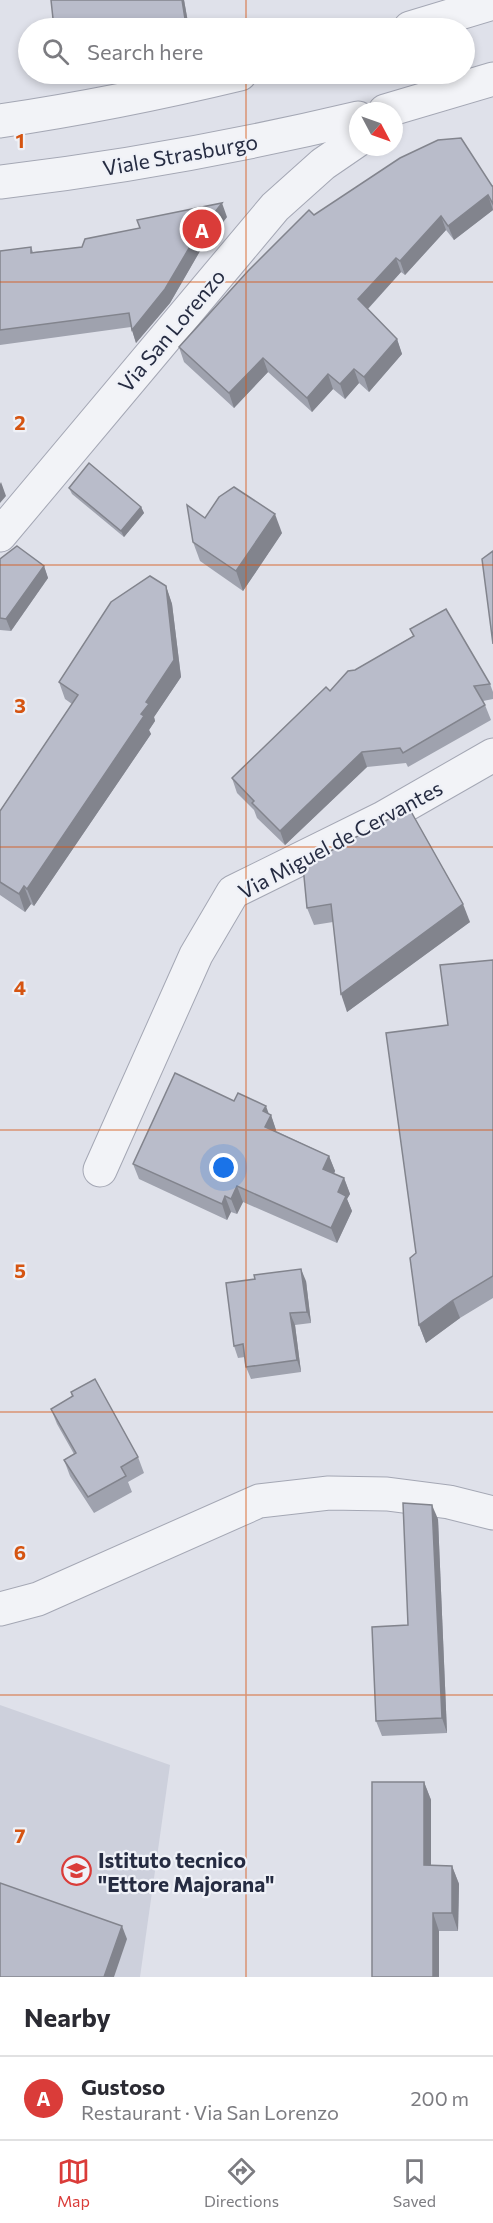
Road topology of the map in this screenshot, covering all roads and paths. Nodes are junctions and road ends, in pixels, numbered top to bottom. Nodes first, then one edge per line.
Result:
1 (493, 3) edge
2 (443, 18) edge
3 (493, 79) edge
4 (198, 84) edge
5 (433, 98) junction
6 (403, 106) edge
7 (403, 113) edge
8 (349, 120) edge
9 (0, 121) edge
10 (349, 146) edge
11 (0, 182) edge
12 (0, 535) edge
13 (493, 755) edge
14 (100, 1170) dead end
15 (493, 1513) edge
16 (0, 1610) edge

1 - 2 street
3 - 5 street
4 - 9 street
5 - 6 street
5 - 7 street
8 - 11 street, Viale Strasburgo
10 - 12 street, Via San Lorenzo
13 - 14 street, Via Miguel de Cervantes
15 - 16 street

